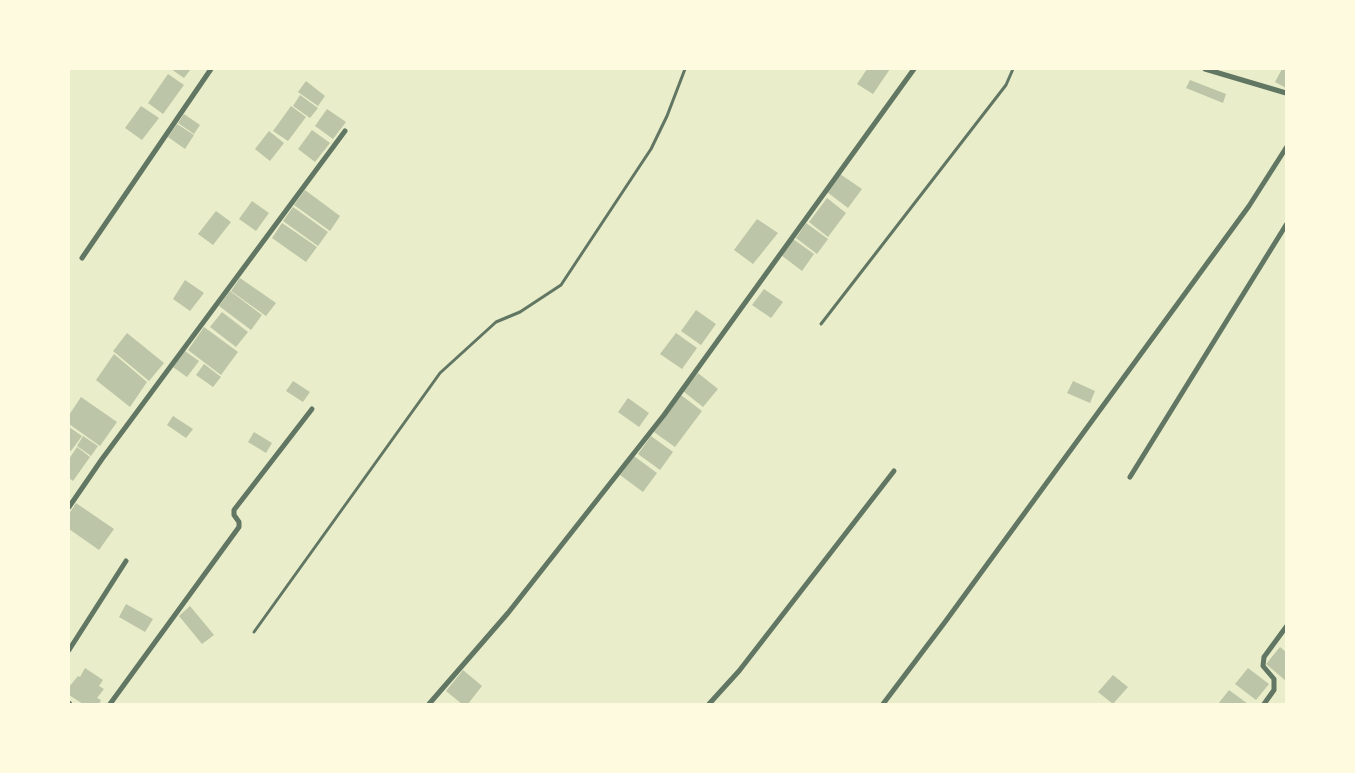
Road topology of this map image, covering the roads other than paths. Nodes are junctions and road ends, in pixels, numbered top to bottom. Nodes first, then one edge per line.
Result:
1 (211, 69) edge
2 (684, 69) edge
3 (914, 69) edge
4 (1013, 69) edge
5 (1205, 69) edge
6 (1286, 93) edge
7 (345, 131) dead end
8 (1286, 148) edge
9 (1286, 225) edge
10 (82, 258) dead end
11 (821, 324) dead end
12 (312, 409) dead end
13 (894, 471) dead end
14 (1130, 477) dead end
15 (69, 507) edge
16 (126, 561) dead end
17 (1286, 627) edge
18 (254, 632) dead end
19 (69, 650) edge
20 (110, 704) edge
21 (429, 704) edge
22 (709, 704) edge
23 (883, 704) edge
24 (1264, 704) edge

1 - 10 street
2 - 18 lane
3 - 21 street
4 - 11 lane
5 - 6 street
7 - 15 street
8 - 23 street
9 - 14 street
12 - 20 street
13 - 22 street
16 - 19 street
17 - 24 street

